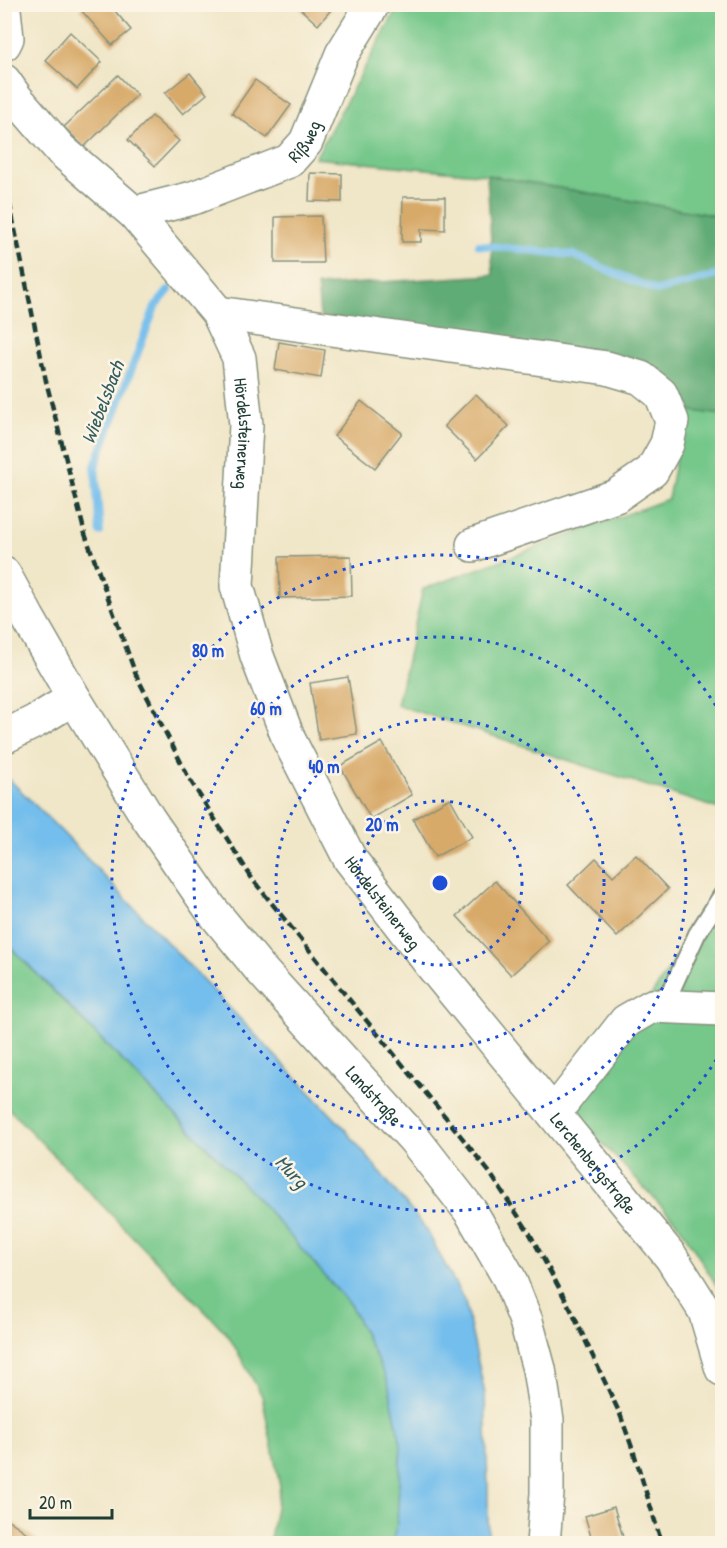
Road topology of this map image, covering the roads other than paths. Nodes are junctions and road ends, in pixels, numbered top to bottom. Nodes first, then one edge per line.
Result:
1 (373, 4) edge
2 (4, 10) edge
3 (4, 44) edge
4 (4, 81) edge
5 (134, 213) junction
6 (218, 313) junction
7 (473, 545) dead end
8 (4, 574) edge
9 (74, 698) junction
10 (4, 736) edge
11 (723, 895) edge
12 (652, 1006) junction
13 (723, 1009) edge
14 (554, 1113) junction
15 (723, 1369) edge
16 (543, 1544) edge

1 - 5 street, Rißweg
2 - 3 street
4 - 5 street, Hördelsteinerweg
5 - 6 street, Hördelsteinerweg
6 - 7 street
6 - 14 street, Hördelsteinerweg
8 - 9 street, Landstraße
9 - 10 street
9 - 16 street, Landstraße
11 - 12 lane
12 - 13 street
12 - 14 street, Lerchenbergstraße
14 - 15 street, Lerchenbergstraße

